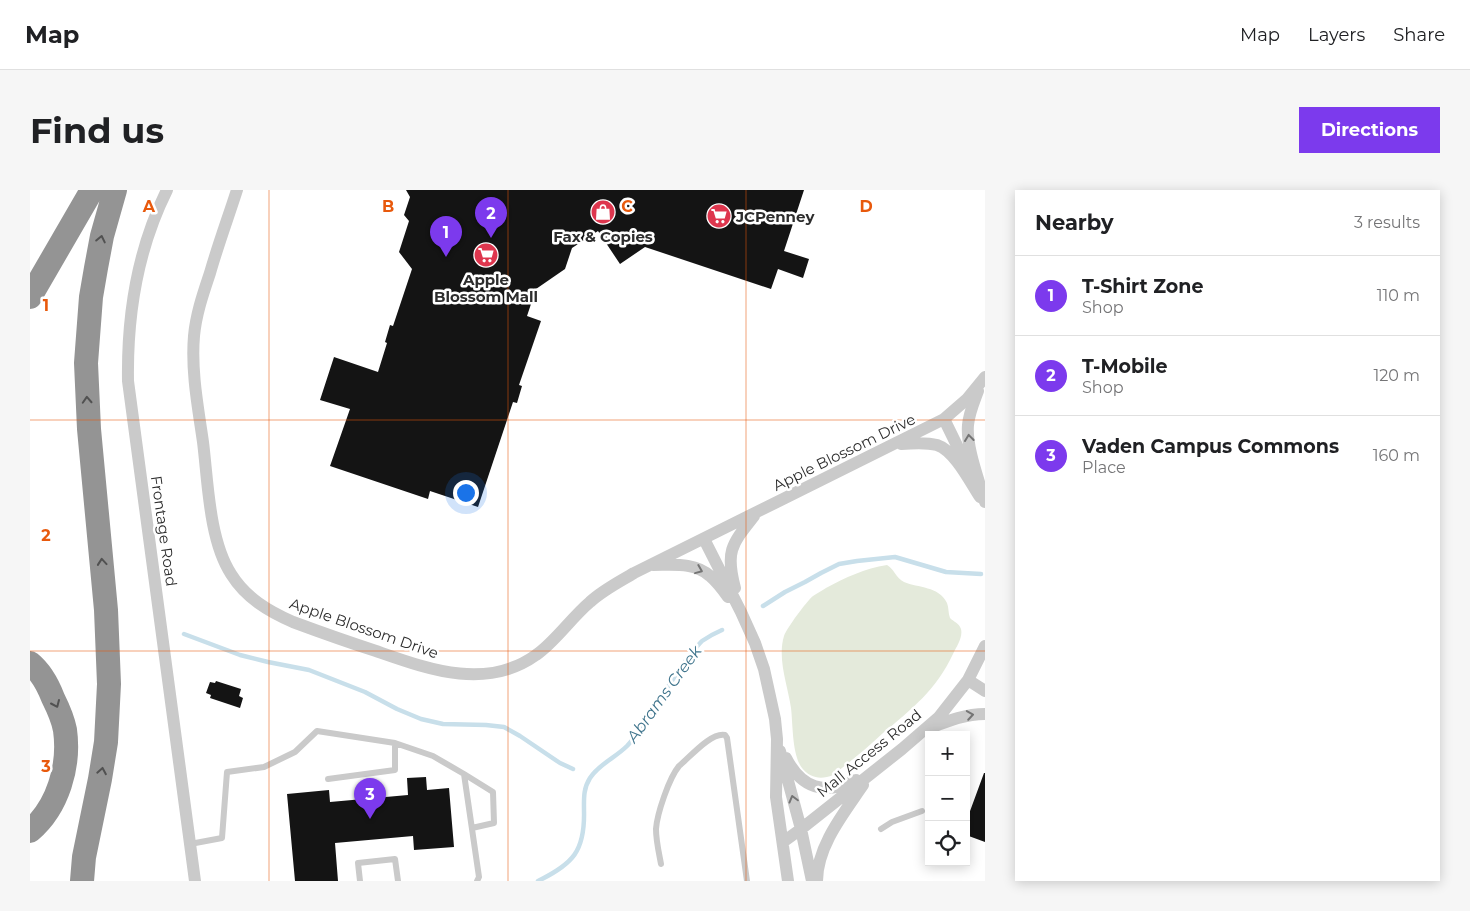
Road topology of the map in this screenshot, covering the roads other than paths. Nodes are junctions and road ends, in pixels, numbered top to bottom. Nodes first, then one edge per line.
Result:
1 (92, 190) edge
2 (115, 190) edge
3 (167, 190) edge
4 (237, 190) edge
5 (30, 297) edge
6 (984, 379) edge
7 (944, 419) junction
8 (896, 444) junction
9 (985, 503) edge
10 (756, 514) junction
11 (704, 539) junction
12 (651, 566) junction
13 (741, 612) junction
14 (985, 646) edge
15 (30, 663) edge
16 (968, 680) junction
17 (985, 691) edge
18 (985, 714) edge
19 (923, 731) junction
20 (777, 739) junction
21 (395, 743) junction
22 (872, 773) junction
23 (464, 774) junction
24 (328, 780) dead end
25 (922, 811) dead end
26 (92, 819) junction
27 (472, 828) junction
28 (801, 829) junction
29 (881, 829) dead end
30 (30, 831) edge
31 (782, 842) junction
32 (190, 844) junction
33 (661, 864) dead end
34 (69, 881) edge
35 (82, 881) edge
36 (195, 881) edge
37 (360, 881) edge
38 (398, 881) edge
39 (477, 881) edge
40 (748, 881) edge
41 (788, 881) edge
42 (812, 881) edge
43 (817, 881) edge

1 - 5 highway
26 -> 2 highway
3 - 32 street, Frontage Road
4 - 12 street, Apple Blossom Drive
6 - 7 street, Apple Blossom Drive
9 -> 6 street
7 - 8 street, Apple Blossom Drive
7 - 9 street
8 - 9 street
8 - 10 street, Apple Blossom Drive
10 - 11 street, Apple Blossom Drive
10 - 13 street
11 - 12 street, Apple Blossom Drive
11 - 13 street
12 -> 13 street
13 - 20 street
14 - 16 street, Mall Access Road
15 -> 30 highway
16 - 17 street
16 - 19 street, Mall Access Road
19 -> 18 street
19 - 22 street, Mall Access Road
20 - 22 street
28 -> 20 street
20 - 31 street
21 - 23 lane
21 - 24 lane
21 - 32 lane
22 - 28 street, Mall Access Road
22 - 43 street
23 - 27 lane
23 - 27 lane
25 - 29 lane
26 - 34 highway
26 - 35 highway
27 - 39 lane
28 - 31 street, Mall Access Road
28 - 42 street
31 - 41 street
32 - 36 street, Frontage Road
33 - 40 lane
37 - 38 lane

